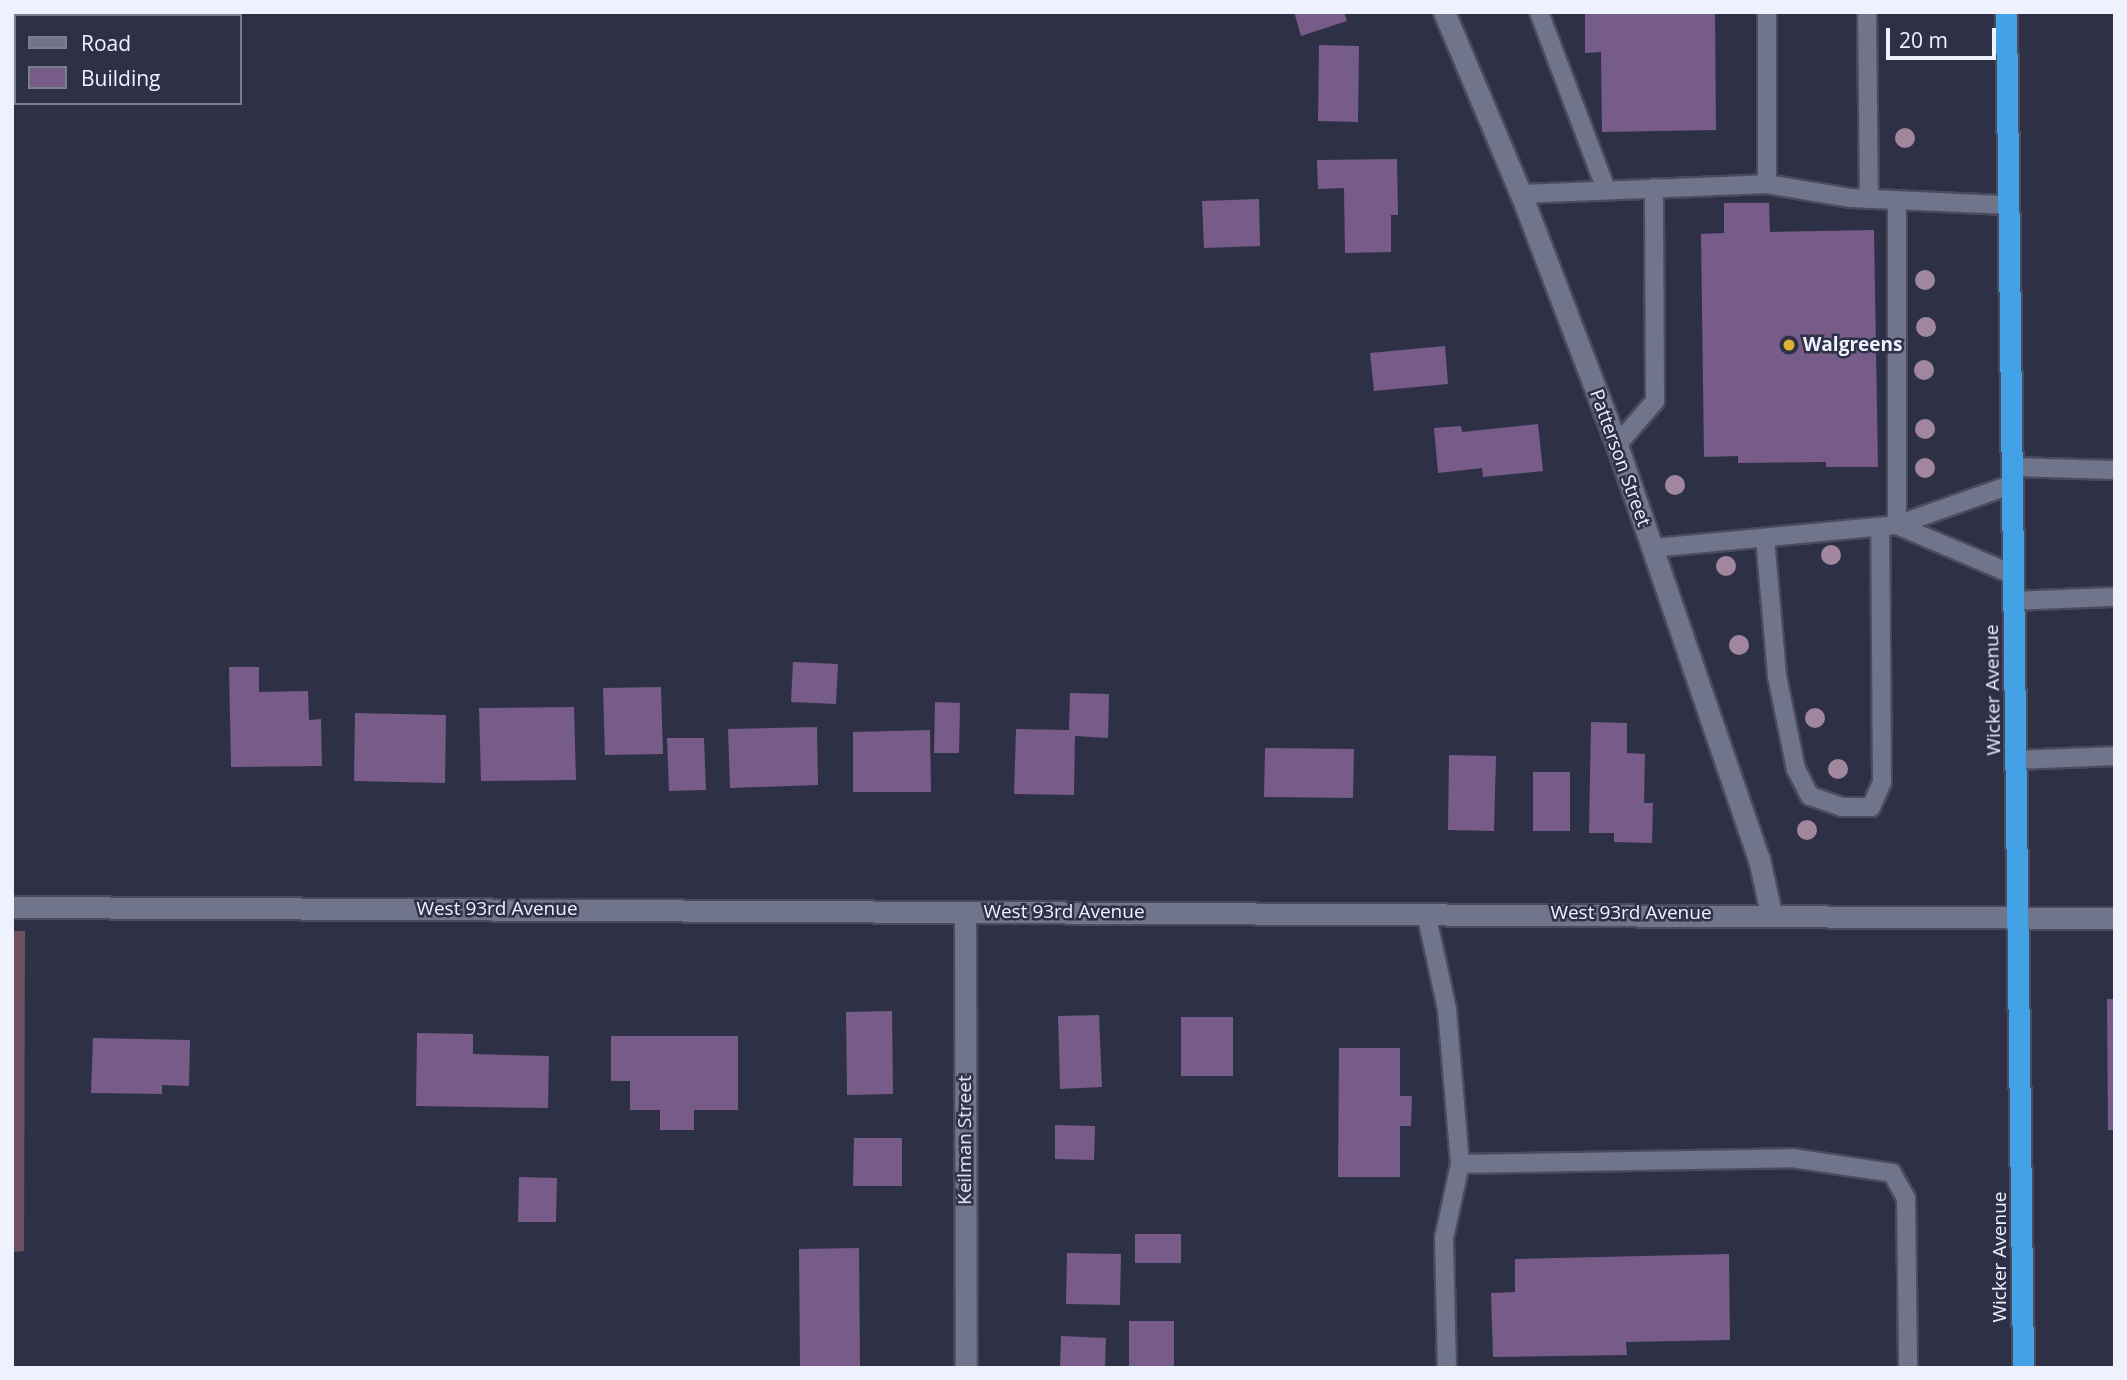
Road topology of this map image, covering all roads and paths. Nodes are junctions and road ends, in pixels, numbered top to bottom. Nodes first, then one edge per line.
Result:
1 (1444, 12) edge
2 (1539, 12) edge
3 (1767, 12) edge
4 (1867, 12) edge
5 (2006, 12) edge
6 (1767, 184) junction
7 (1654, 188) junction
8 (1606, 189) junction
9 (1521, 194) junction
10 (1869, 199) junction
11 (1897, 200) junction
12 (2008, 205) junction
13 (1617, 445) junction
14 (2115, 470) edge
15 (2012, 475) junction
16 (1888, 526) junction
17 (1765, 538) junction
18 (1653, 548) junction
19 (2014, 575) junction
20 (2115, 597) edge
21 (2014, 601) junction
22 (2115, 756) edge
23 (2017, 760) junction
24 (12, 907) edge
25 (965, 912) junction
26 (1426, 913) junction
27 (1771, 913) junction
28 (2020, 916) junction
29 (2115, 918) edge
30 (1460, 1164) junction
31 (966, 1368) edge
32 (1447, 1368) edge
33 (1908, 1368) edge
34 (2023, 1368) edge

1 - 9 street, Patterson Street
2 - 8 lane
3 - 6 lane
4 - 10 lane
5 - 12 highway, Wicker Avenue
6 - 7 lane
6 - 10 lane
7 - 8 lane
7 - 13 lane
8 - 9 lane
9 - 13 street, Patterson Street
10 - 11 lane
11 - 12 lane
11 - 16 lane
12 - 15 highway, Wicker Avenue
13 - 18 street, Patterson Street
14 - 15 lane
15 - 16 lane
15 - 19 highway, Wicker Avenue
16 - 17 lane
16 - 17 lane
16 - 19 lane
17 - 18 lane
18 - 27 street, Patterson Street
19 - 21 highway, Wicker Avenue
20 - 21 lane
21 - 23 highway, Wicker Avenue
22 - 23 lane
23 - 28 highway, Wicker Avenue
24 - 25 street, West 93rd Avenue
25 - 26 street, West 93rd Avenue
25 - 31 street, Keilman Street
26 - 27 street, West 93rd Avenue
26 - 30 lane
27 - 28 street, West 93rd Avenue
28 - 29 street, West 93rd Avenue
28 - 34 highway, Wicker Avenue
30 - 32 lane
30 - 33 lane

